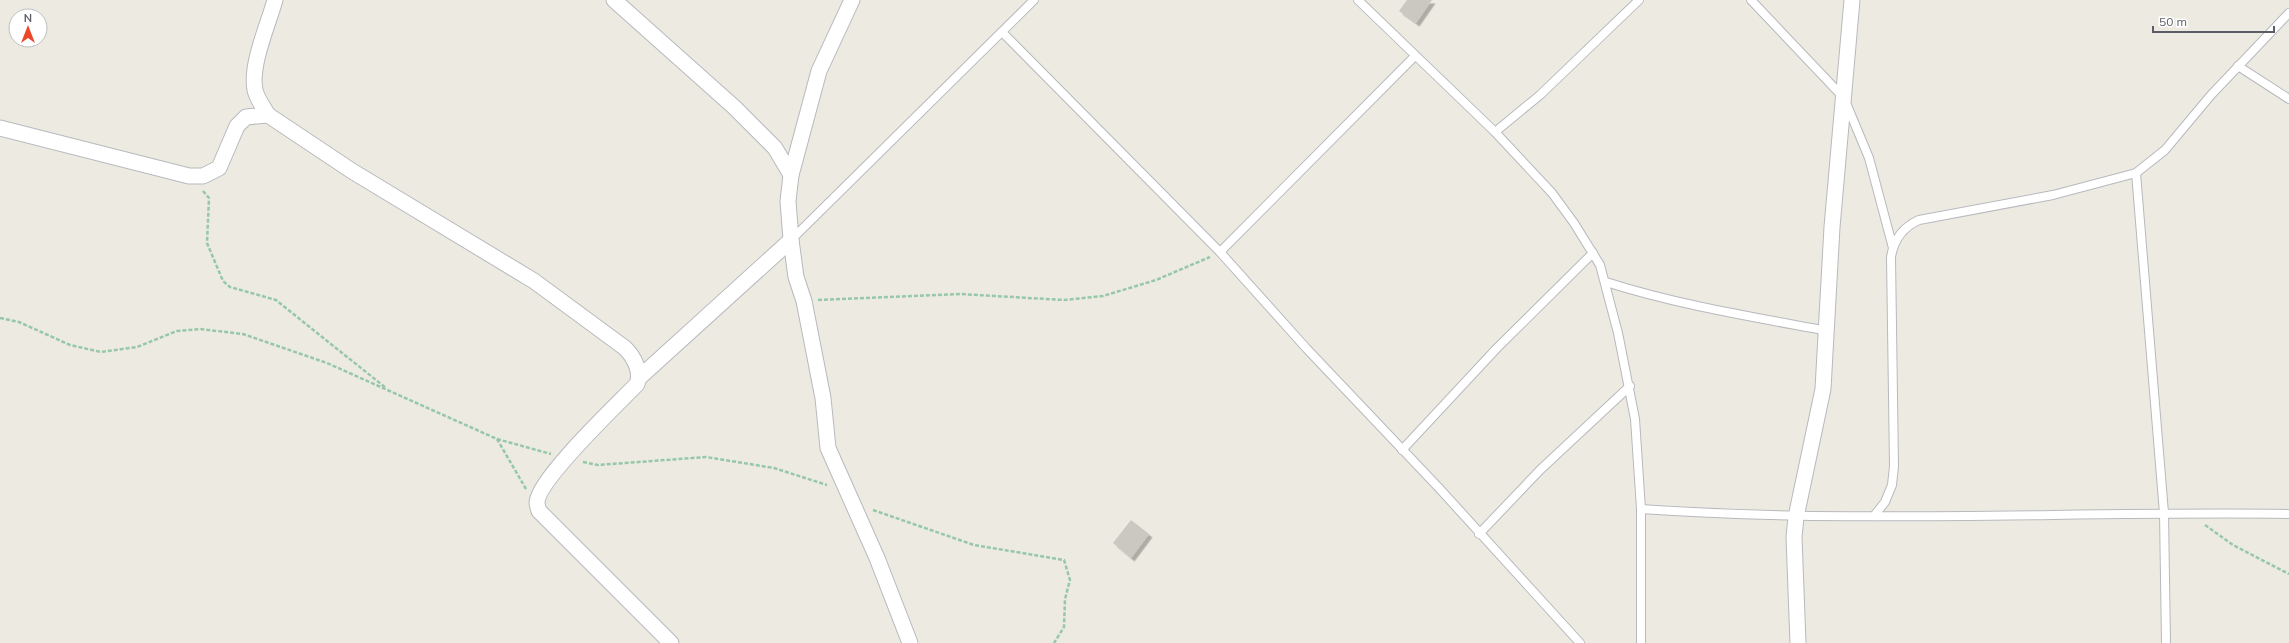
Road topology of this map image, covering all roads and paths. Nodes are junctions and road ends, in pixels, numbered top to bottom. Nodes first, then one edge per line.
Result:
1 (275, 0) edge
2 (614, 0) edge
3 (852, 0) edge
4 (1034, 0) edge
5 (1358, 0) edge
6 (1639, 0) edge
7 (1751, 0) edge
8 (1852, 0) edge
9 (2289, 13) edge
10 (1002, 32) junction
11 (1416, 56) junction
12 (2238, 66) junction
13 (1844, 98) junction
14 (2289, 99) edge
15 (268, 116) junction
16 (0, 128) edge
17 (1495, 132) junction
18 (2136, 173) junction
19 (791, 175) junction
20 (189, 176) junction
21 (791, 240) junction
22 (1893, 248) junction
23 (1220, 252) junction
24 (1593, 253) junction
25 (1606, 282) junction
26 (804, 301) junction
27 (0, 318) edge
28 (1828, 331) junction
29 (640, 377) junction
30 (1630, 386) junction
31 (390, 391) junction
32 (498, 438) junction
33 (1402, 450) junction
34 (566, 458) junction
35 (829, 486) dead end
36 (537, 501) junction
37 (852, 503) junction
38 (1641, 509) junction
39 (2164, 513) junction
40 (2189, 513) junction
41 (2289, 514) edge
42 (1874, 516) junction
43 (1796, 517) junction
44 (1479, 534) junction
45 (2289, 574) edge
46 (670, 643) edge
47 (910, 643) edge
48 (1054, 643) edge
49 (1580, 643) edge
50 (1641, 643) edge
51 (1798, 643) edge
52 (2166, 643) edge

1 - 15 street
2 - 19 street
3 - 19 street
4 - 10 lane
5 - 11 lane
6 - 17 lane
7 - 13 lane
8 - 13 street
9 - 12 lane
10 - 21 lane
10 - 23 lane
11 - 17 lane
11 - 23 lane
12 - 14 lane
12 - 18 lane
13 - 22 lane
13 - 28 street
15 - 20 street
15 - 29 street
16 - 20 street
17 - 24 lane
18 - 22 lane
18 - 39 lane
19 - 21 street
20 - 31 path
21 - 26 street
21 - 29 street
22 - 42 lane
23 - 26 path
23 - 33 lane
24 - 25 lane
24 - 33 lane
25 - 28 lane
25 - 30 lane
26 - 37 street
27 - 31 path
28 - 43 street
29 - 34 street
30 - 38 lane
30 - 44 lane
31 - 32 path
32 - 34 path
32 - 36 path
33 - 44 lane
34 - 35 path
34 - 36 street
36 - 46 street
37 - 47 street
37 - 48 path
38 - 43 lane
38 - 50 lane
39 - 40 lane
39 - 42 lane
39 - 52 lane
40 - 41 lane
40 - 45 path
42 - 43 lane
43 - 51 street
44 - 49 lane

